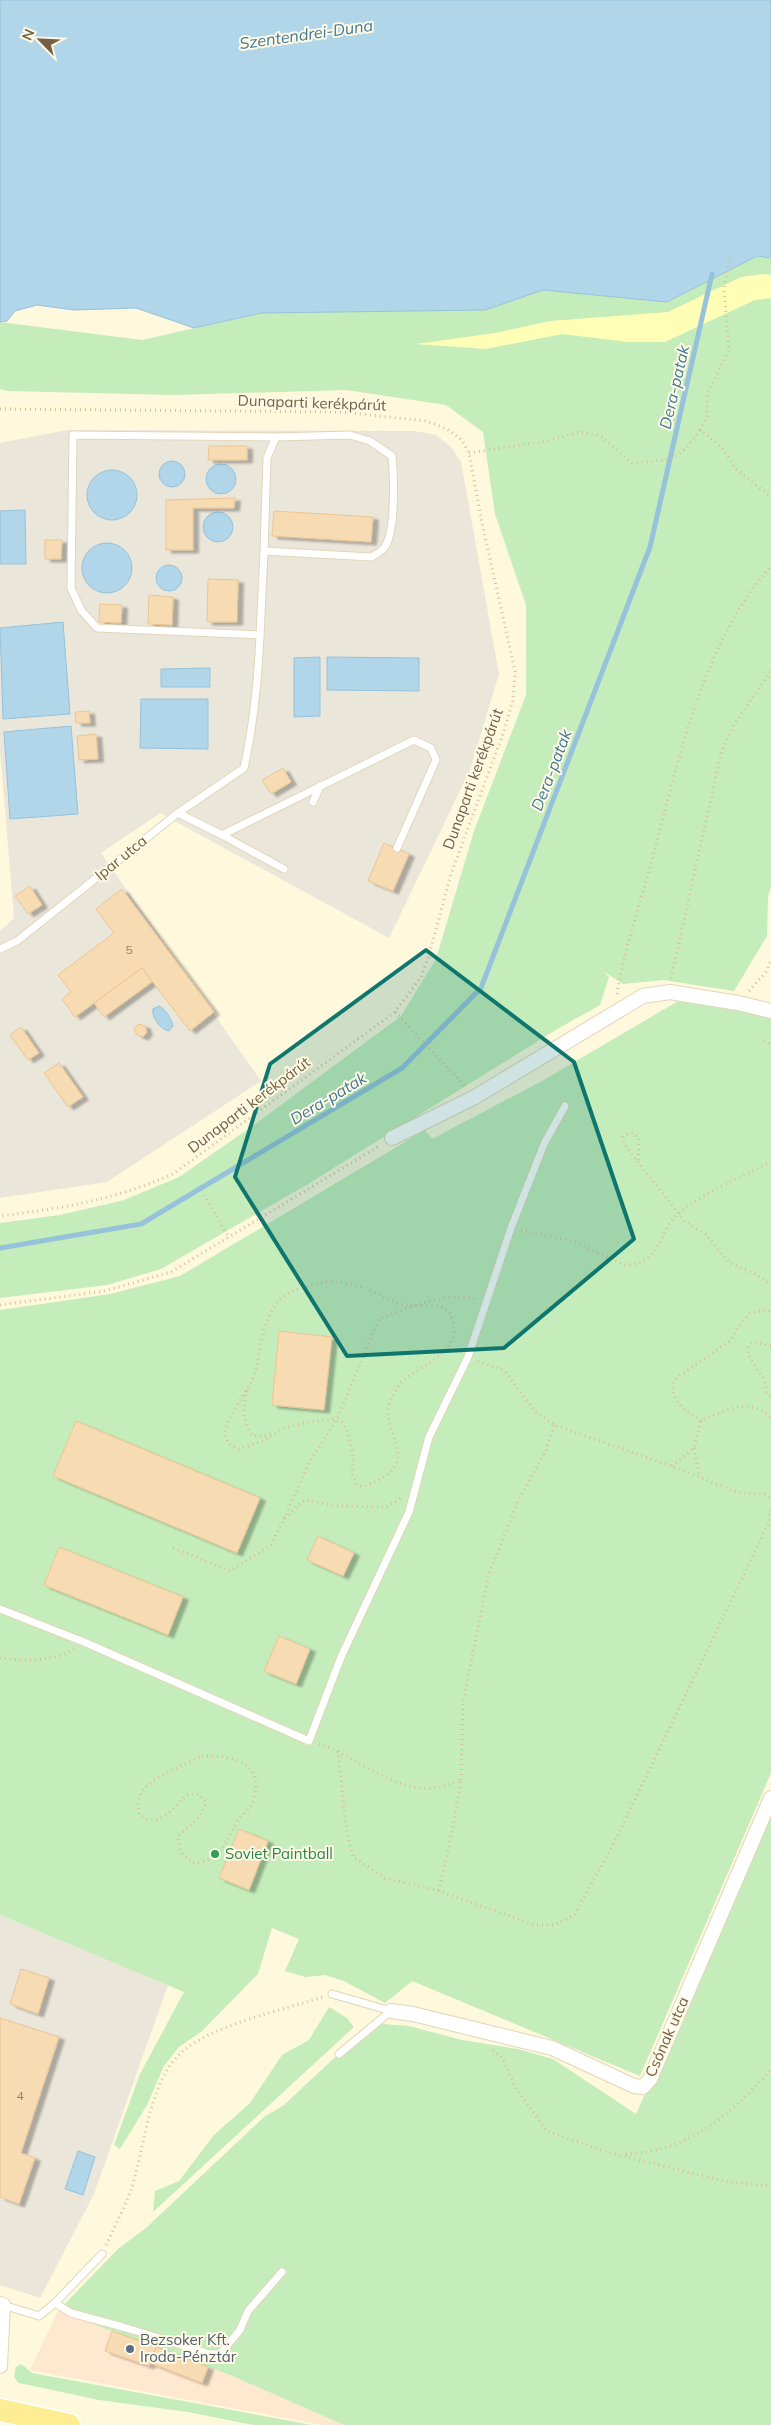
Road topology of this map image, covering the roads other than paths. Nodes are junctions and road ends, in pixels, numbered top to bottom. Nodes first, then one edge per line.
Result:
1 (276, 438) junction
2 (264, 551) junction
3 (260, 635) junction
4 (320, 786) junction
5 (313, 802) dead end
6 (178, 813) junction
7 (222, 836) junction
8 (398, 848) dead end
9 (284, 869) dead end
10 (0, 949) edge
11 (771, 1011) edge
12 (565, 1106) dead end
13 (392, 1138) road end
14 (0, 1609) edge
15 (771, 1798) edge
16 (332, 1994) road end
17 (391, 2011) junction
18 (339, 2054) dead end
19 (102, 2254) road end
20 (282, 2272) dead end
21 (55, 2303) junction
22 (1, 2304) edge
23 (0, 2366) edge
24 (0, 2410) edge
25 (69, 2425) edge

1 - 2 lane
1 - 2 lane
1 - 3 lane
2 - 3 lane
3 - 6 lane, Ipar utca
4 - 5 lane
4 - 7 lane
4 - 8 lane
6 - 7 lane
6 - 10 lane, Ipar utca
7 - 9 lane
11 - 13 street
12 - 14 lane
15 - 17 street, Csónak utca
16 - 17 lane
17 - 18 lane
19 - 21 lane
20 - 21 lane
21 - 22 lane
22 - 23 street
24 - 25 main road

